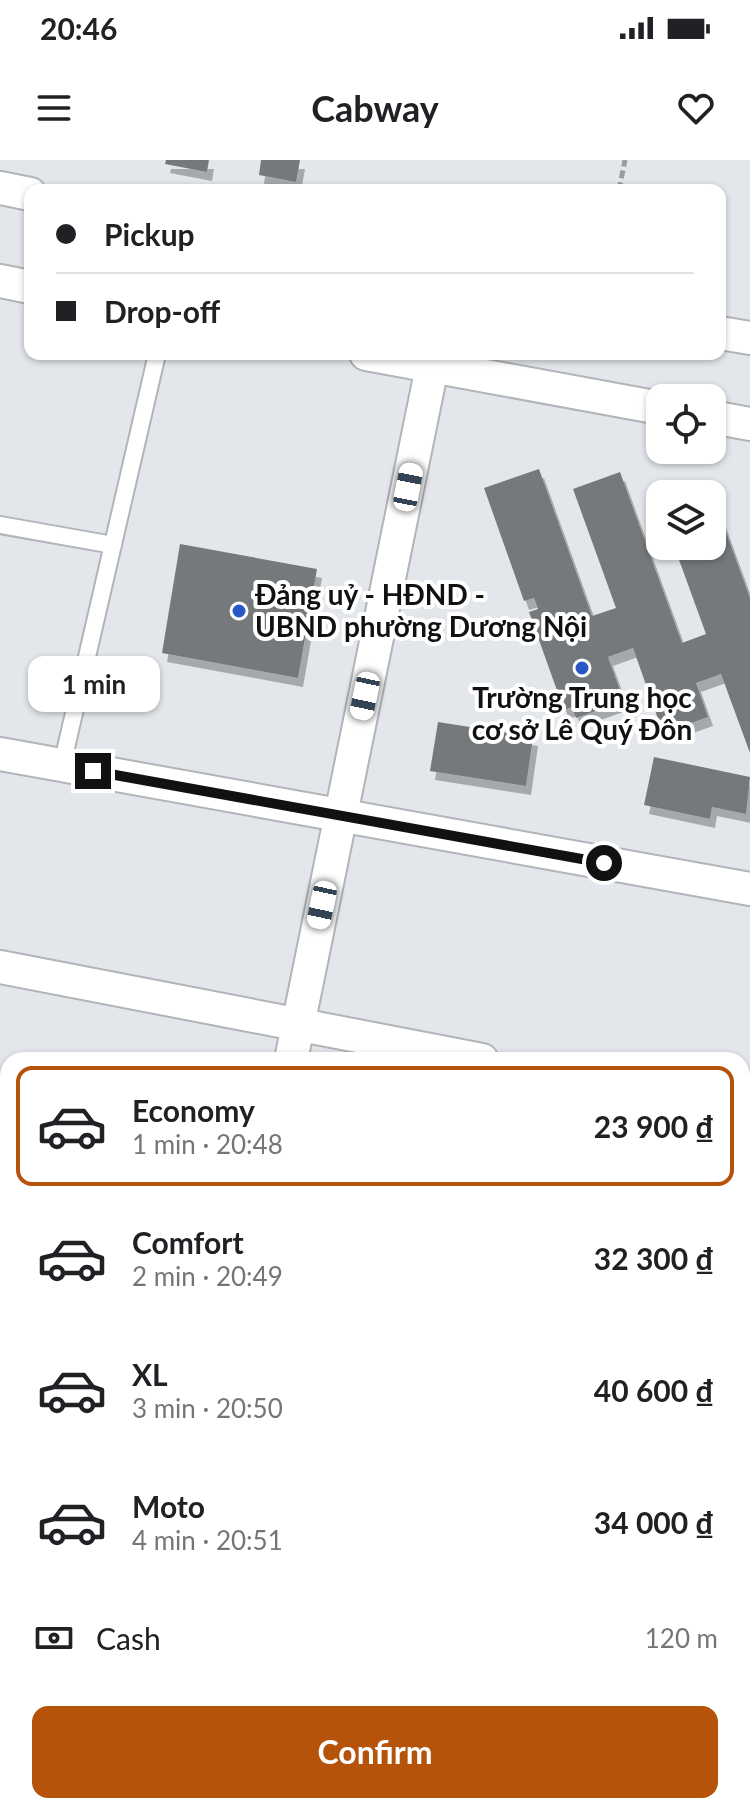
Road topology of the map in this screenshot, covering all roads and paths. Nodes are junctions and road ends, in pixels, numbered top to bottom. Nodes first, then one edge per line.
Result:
1 (625, 160) edge
2 (620, 184) edge
3 (0, 188) edge
4 (24, 193) edge
5 (0, 281) edge
6 (24, 286) edge
7 (726, 334) edge
8 (750, 338) edge
9 (156, 360) edge
10 (396, 360) edge
11 (432, 367) junction
12 (646, 405) edge
13 (726, 420) edge
14 (750, 424) edge
15 (0, 525) edge
16 (113, 545) junction
17 (0, 754) edge
18 (62, 765) junction
19 (340, 815) junction
20 (750, 889) edge
21 (0, 967) edge
22 (297, 1025) junction
23 (292, 1052) edge
24 (440, 1052) edge

1 - 2 path
3 - 4 street
5 - 6 street
7 - 8 street
9 - 16 lane
10 - 11 street
11 - 12 street
11 - 19 street
13 - 14 street
15 - 16 lane
16 - 18 lane
17 - 18 street
18 - 19 street
19 - 20 street
19 - 22 street
21 - 22 street
22 - 23 street
22 - 24 street

